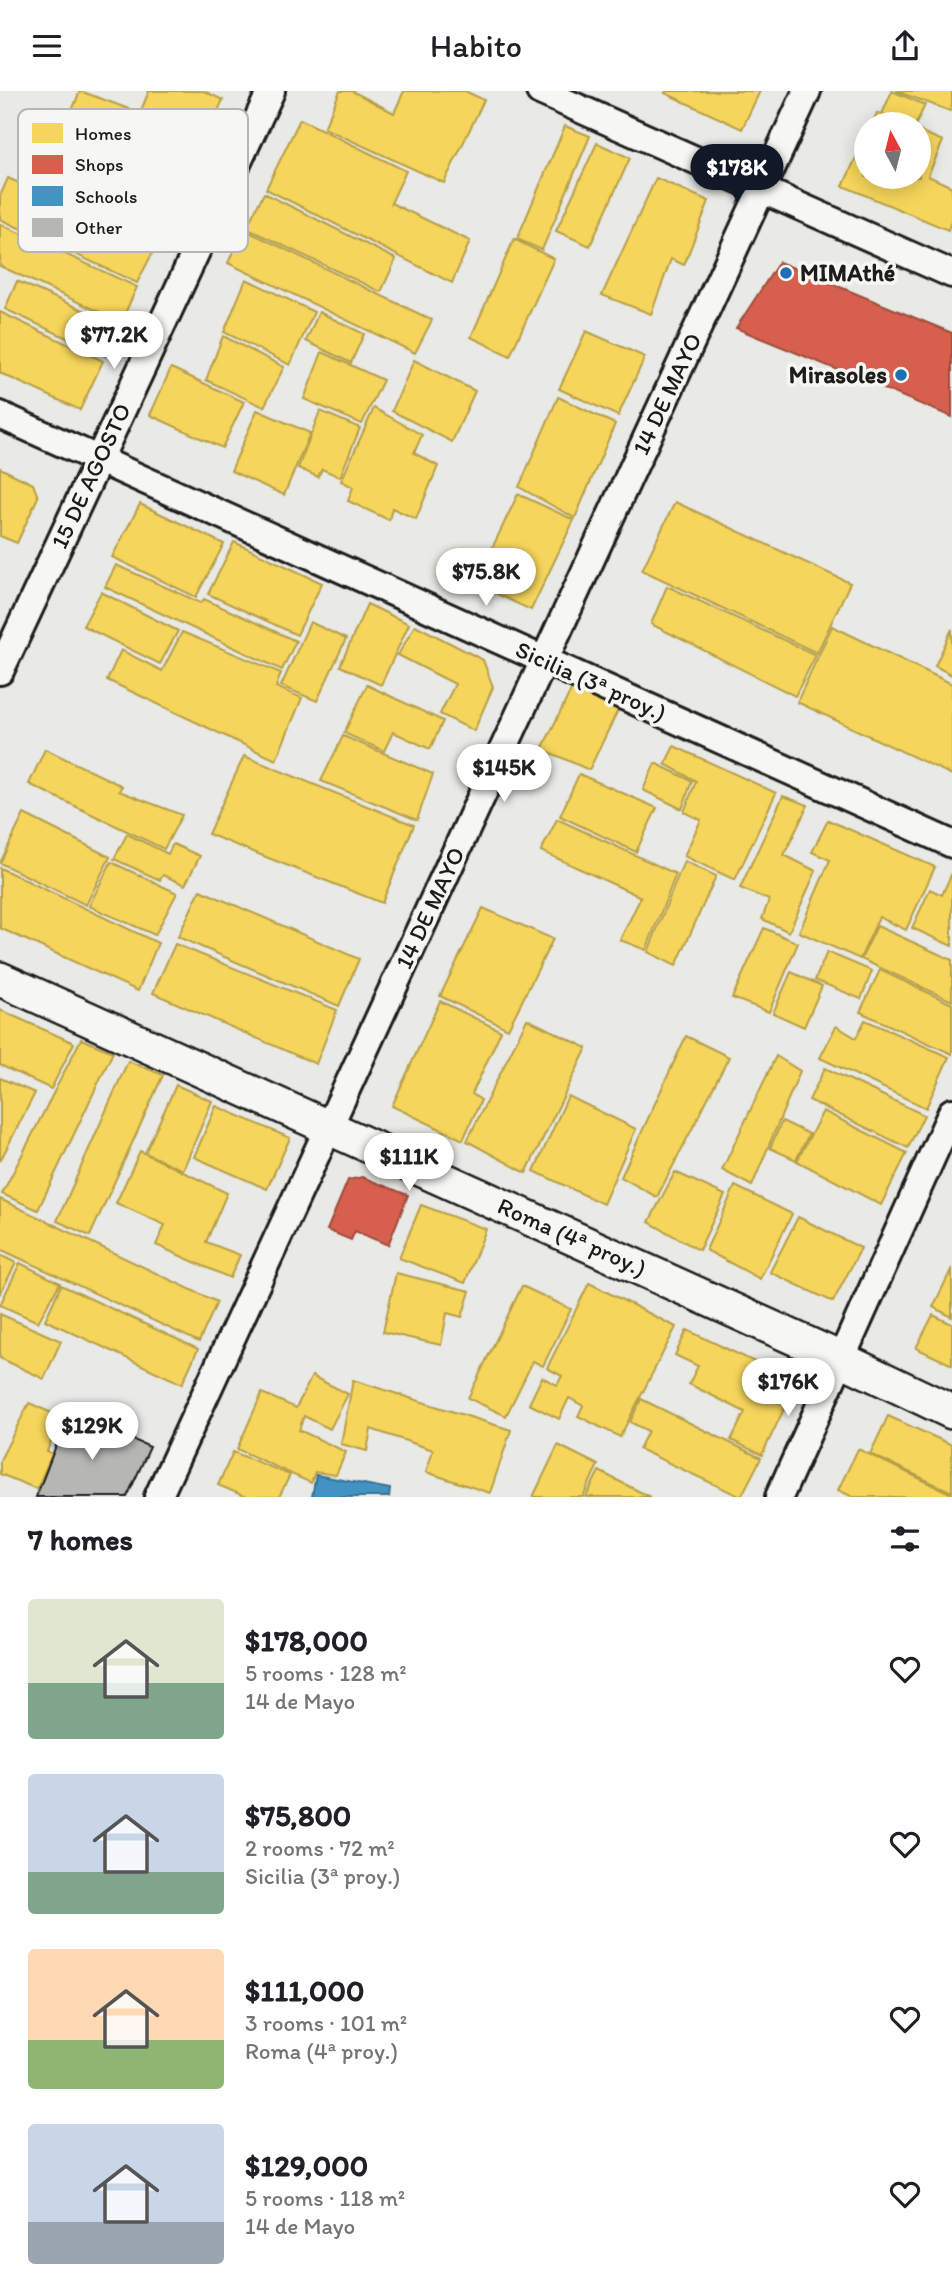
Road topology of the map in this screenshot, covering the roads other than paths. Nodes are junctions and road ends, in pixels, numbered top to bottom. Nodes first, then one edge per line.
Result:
1 (271, 91) edge
2 (540, 91) edge
3 (807, 91) edge
4 (248, 140) edge
5 (762, 189) junction
6 (196, 252) edge
7 (952, 274) edge
8 (0, 415) edge
9 (99, 460) junction
10 (544, 660) junction
11 (0, 671) edge
12 (952, 843) edge
13 (0, 979) edge
14 (952, 1112) edge
15 (329, 1127) junction
16 (841, 1359) junction
17 (952, 1412) edge
18 (158, 1497) edge
19 (779, 1497) edge

1 - 4 street, 15 DE AGOSTO
2 - 5 street
3 - 5 street, 14 DE MAYO
5 - 7 street
5 - 10 street, 14 DE MAYO
6 - 9 street, 15 DE AGOSTO
8 - 9 street, Sicilia (3ª proy.)
9 - 10 street, Sicilia (3ª proy.)
9 - 11 street, 15 DE AGOSTO
10 - 12 street, Sicilia (3ª proy.)
10 - 15 street, 14 DE MAYO
13 - 15 street, Roma (4ª proy.)
14 - 16 street
15 - 16 street, Roma (4ª proy.)
15 - 18 street, 14 DE MAYO
16 - 17 street, Roma (4ª proy.)
16 - 19 street

